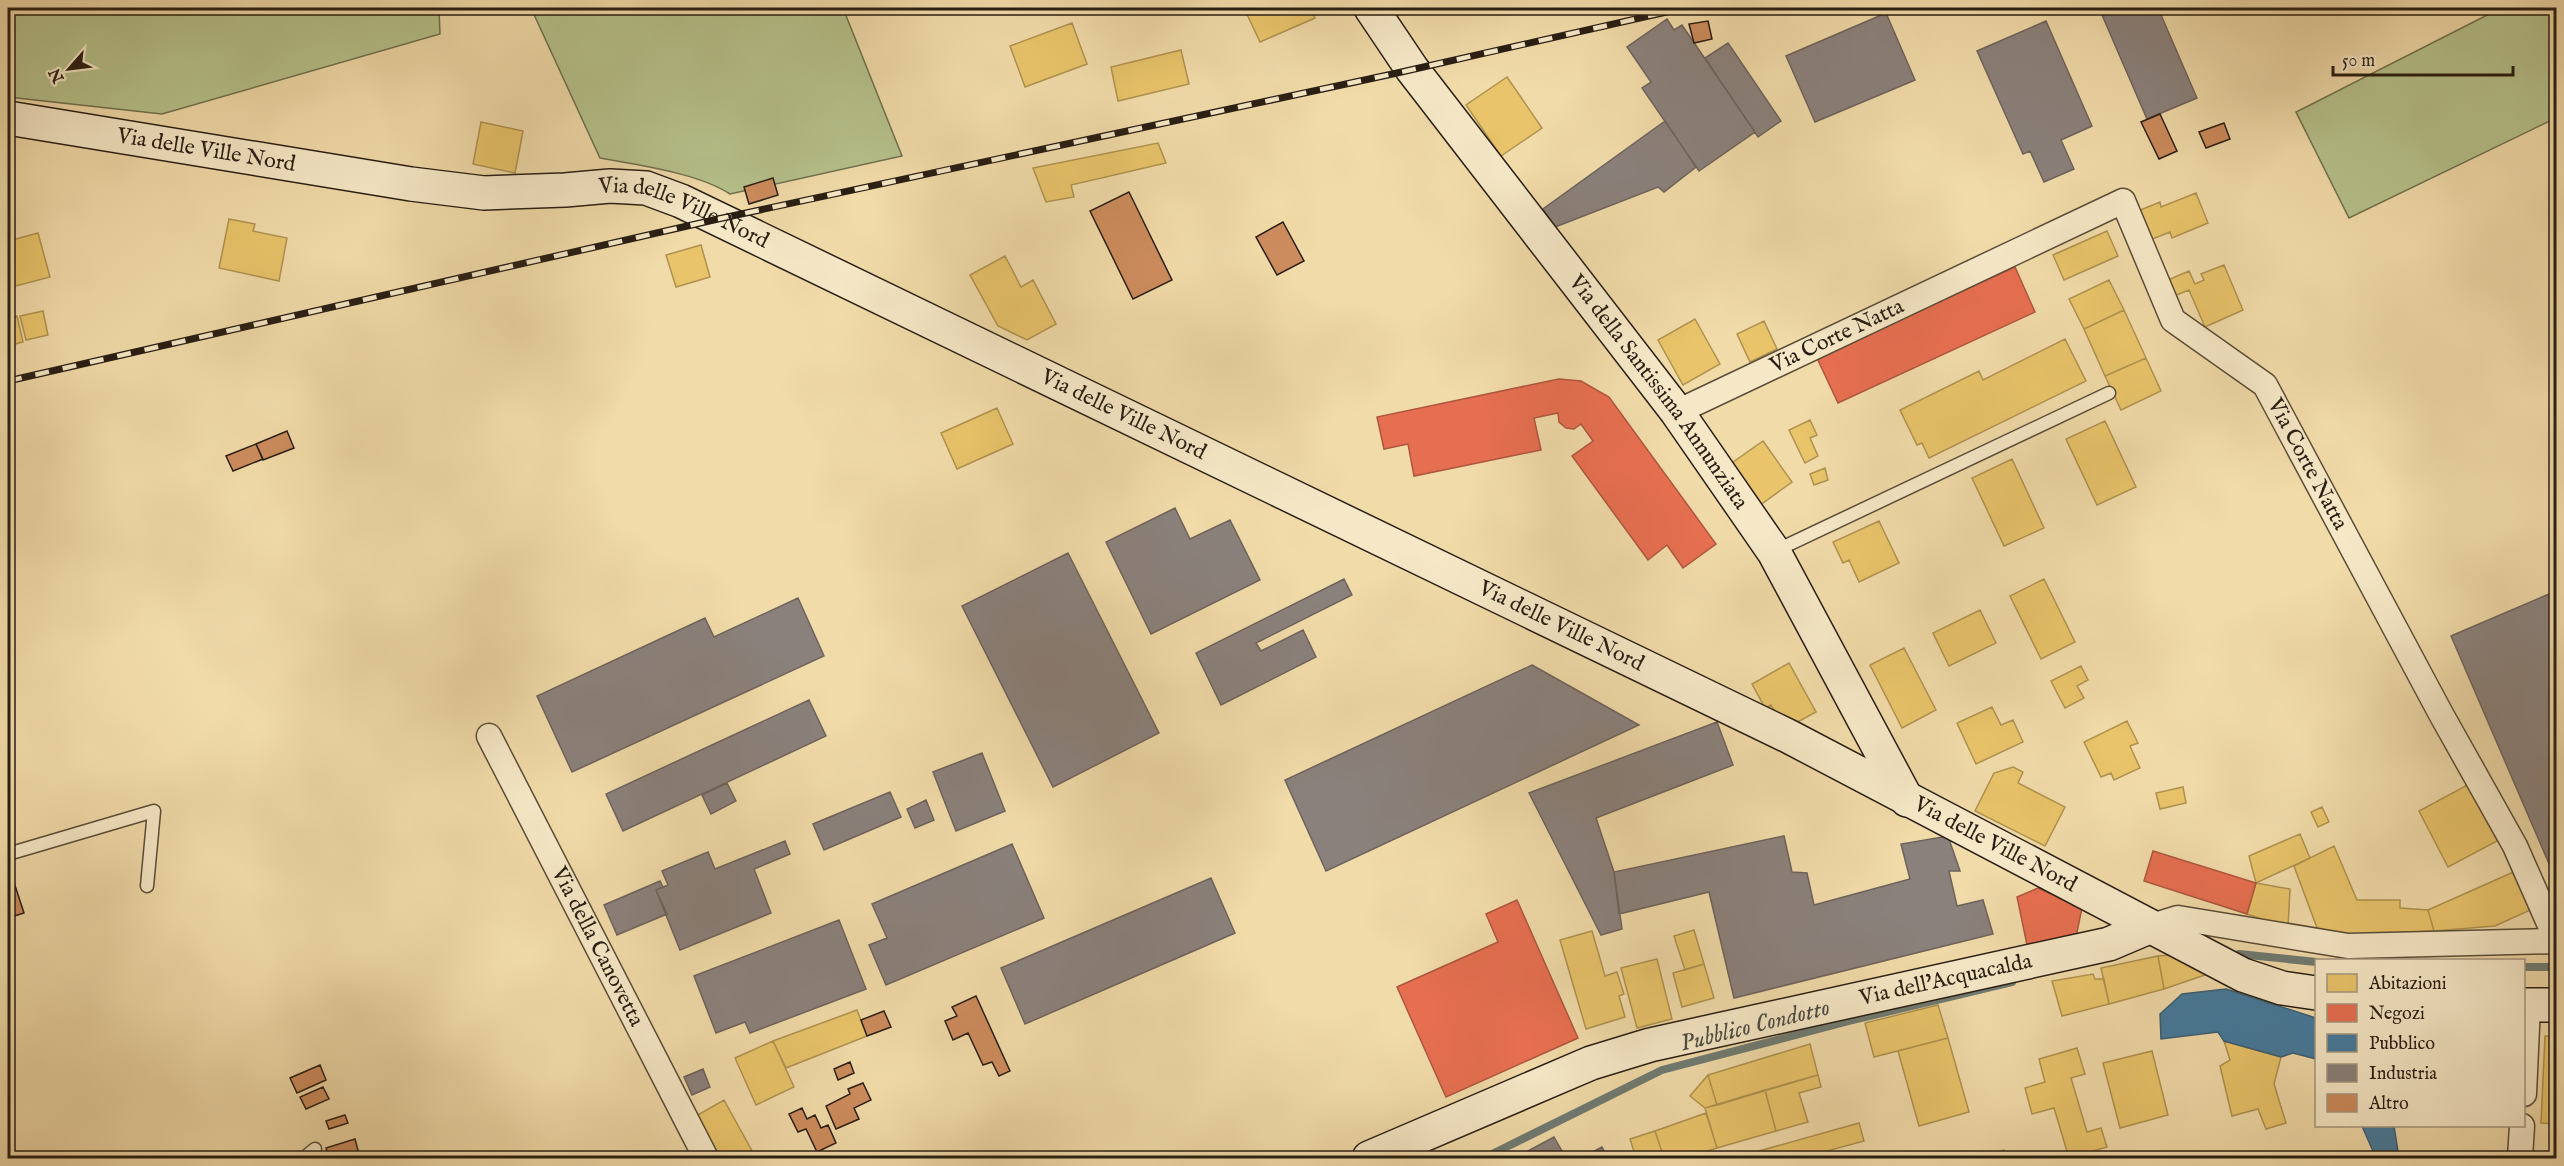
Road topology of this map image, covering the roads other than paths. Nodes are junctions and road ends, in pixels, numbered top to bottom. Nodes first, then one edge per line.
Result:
1 (1371, 8) edge
2 (8, 118) edge
3 (2109, 393) dead end
4 (1677, 412) junction
5 (1774, 552) junction
6 (489, 736) dead end
7 (1907, 800) junction
8 (8, 854) edge
9 (147, 886) dead end
10 (2161, 933) junction
11 (2556, 940) edge
12 (2315, 993) edge
13 (2536, 1005) edge
14 (2525, 1080) edge
15 (2522, 1127) edge
16 (315, 1149) dead end
17 (304, 1158) edge
18 (705, 1158) edge
19 (1369, 1158) edge
20 (2520, 1158) edge

1 - 4 street, Via della Santissima Annunziata
2 - 7 street, Via delle Ville Nord
3 - 5 lane
4 - 5 street, Via della Santissima Annunziata
4 - 11 street, Via Corte Natta
5 - 7 street, Via della Santissima Annunziata
6 - 18 street, Via della Canovetta
7 - 10 street, Via delle Ville Nord
8 - 9 lane
10 - 11 street
10 - 12 street, Via delle Ville Nord
10 - 19 street, Via dell'Acquacalda
13 - 14 street
15 - 20 street
16 - 17 lane

